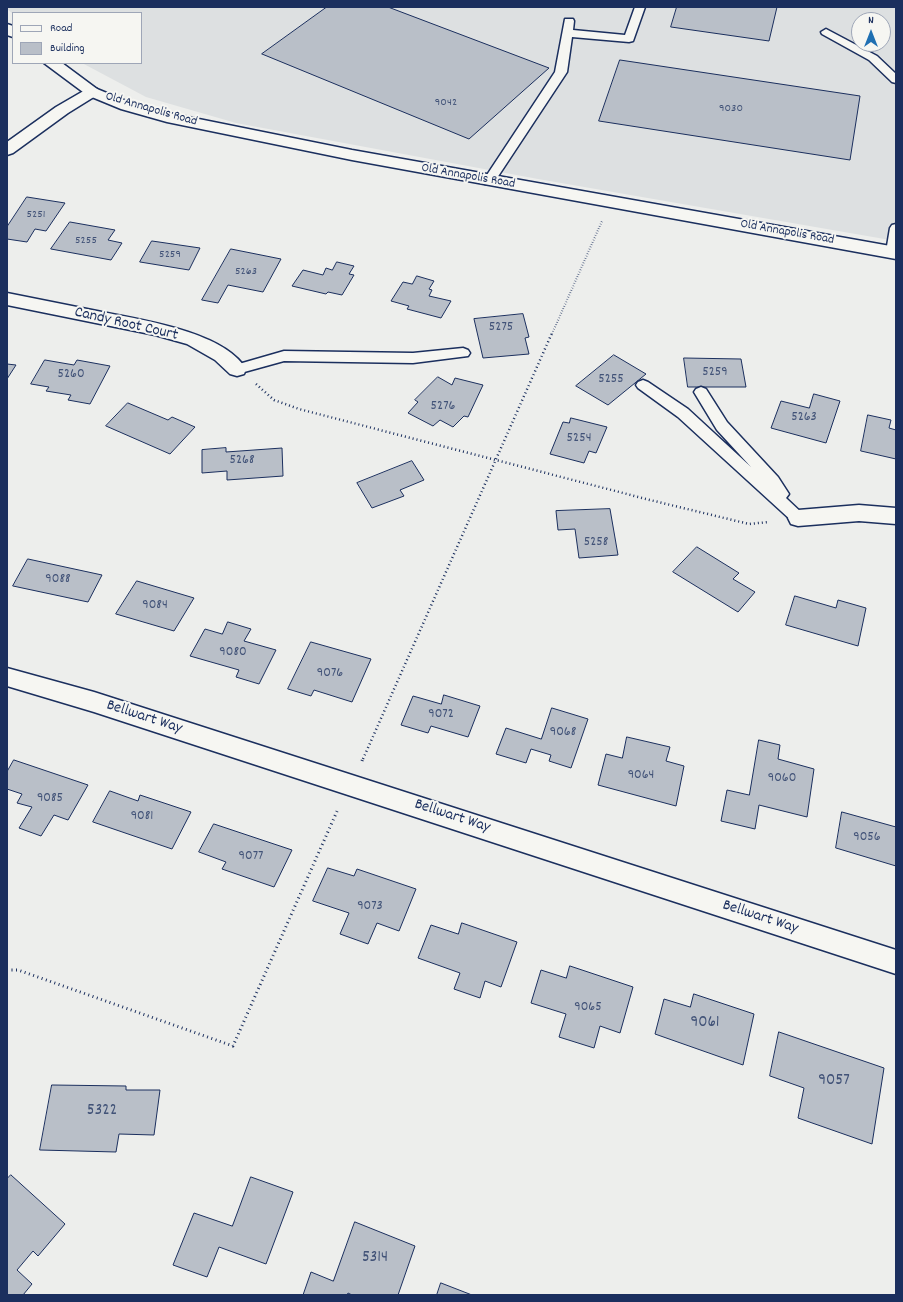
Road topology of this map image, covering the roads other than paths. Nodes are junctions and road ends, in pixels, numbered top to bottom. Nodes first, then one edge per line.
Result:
1 (640, 7) edge
2 (826, 32) dead end
3 (53, 64) edge
4 (896, 80) edge
5 (92, 92) junction
6 (7, 150) edge
7 (489, 181) junction
8 (896, 228) edge
9 (894, 253) edge
10 (7, 300) edge
11 (463, 353) dead end
12 (238, 369) joint
13 (643, 385) dead end
14 (701, 392) dead end
15 (896, 516) edge
16 (798, 518) junction
17 (7, 677) edge
18 (896, 962) edge

1 - 7 lane
2 - 4 lane
3 - 5 street, Old Annapolis Road
5 - 6 street
5 - 7 street, Old Annapolis Road
7 - 9 street, Old Annapolis Road
8 - 9 lane
10 - 12 street, Candy Root Court
11 - 12 lane
13 - 16 lane
14 - 16 lane
15 - 16 street
17 - 18 street, Bellwart Way

